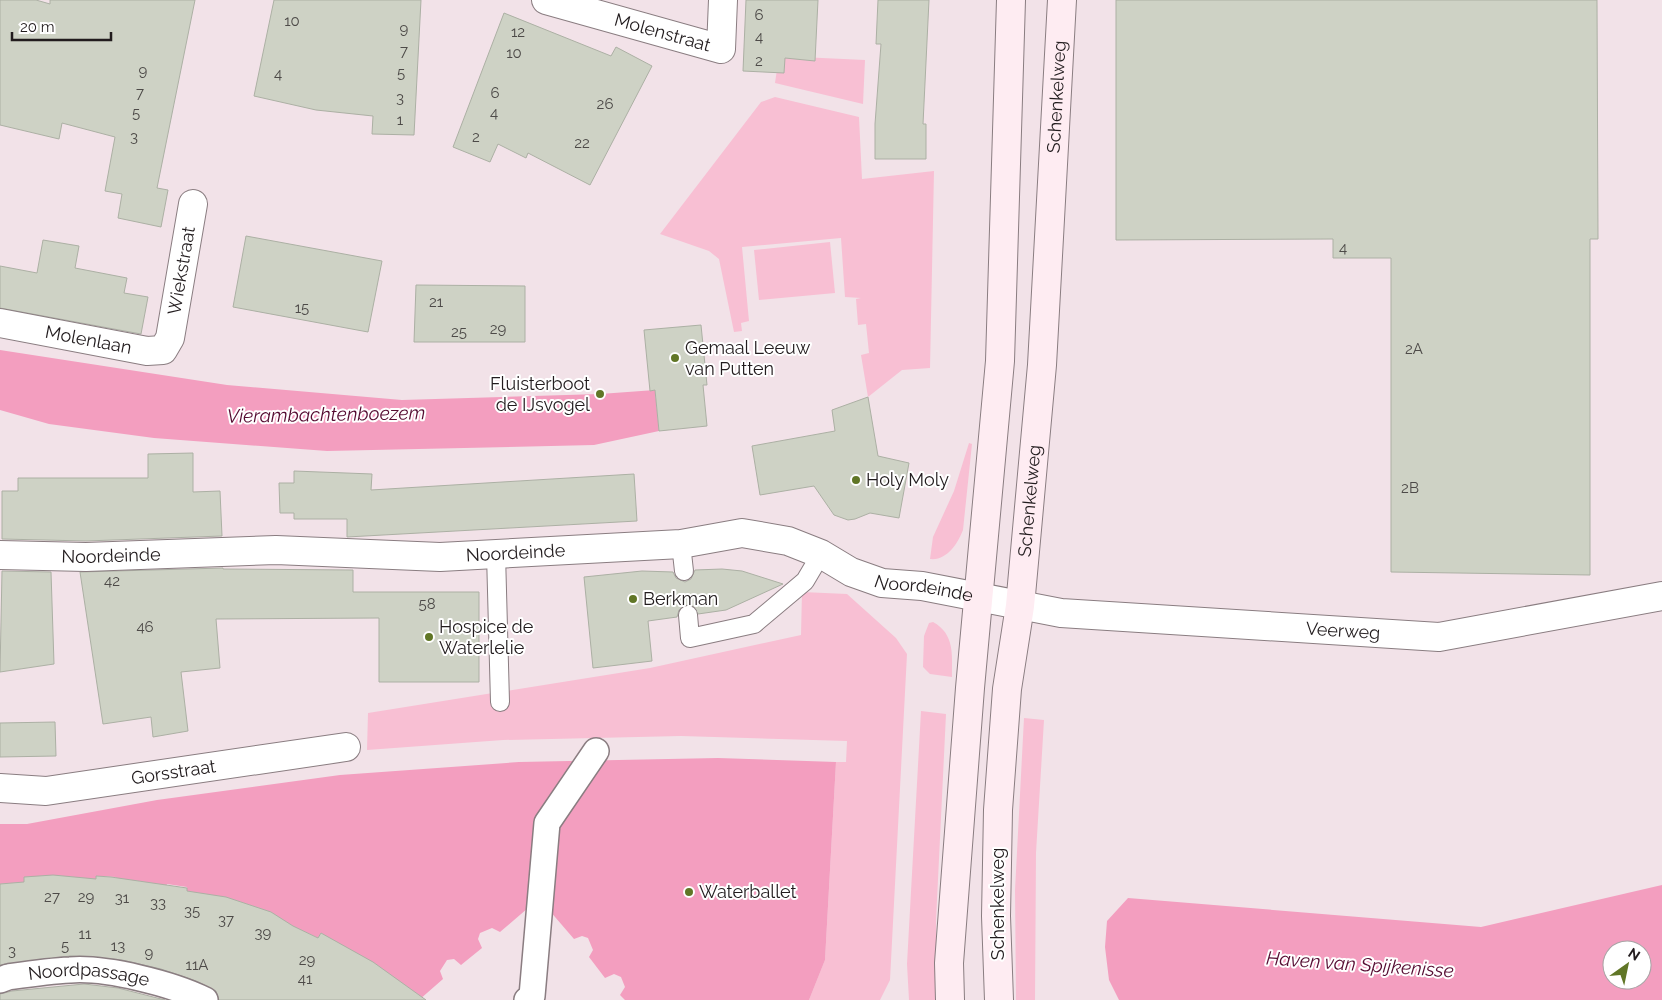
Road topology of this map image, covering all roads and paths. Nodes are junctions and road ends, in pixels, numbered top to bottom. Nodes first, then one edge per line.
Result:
1 (546, 0) edge
2 (723, 0) edge
3 (1011, 0) edge
4 (1062, 0) edge
5 (193, 204) dead end
6 (0, 323) edge
7 (170, 338) joint
8 (681, 544) junction
9 (496, 554) junction
10 (821, 554) junction
11 (0, 555) edge
12 (684, 571) dead end
13 (1662, 596) edge
14 (979, 597) junction
15 (1020, 606) junction
16 (688, 615) dead end
17 (500, 702) dead end
18 (346, 747) dead end
19 (596, 751) dead end
20 (0, 788) edge
21 (0, 980) edge
22 (205, 1000) edge
23 (527, 1000) edge
24 (950, 1000) edge
25 (999, 1000) edge

1 - 2 street, Molenstraat
3 - 14 main road
4 - 15 main road, Schenkelweg
5 - 7 street, Wiekstraat
6 - 7 street, Molenlaan
8 - 9 street, Noordeinde
8 - 10 street, Noordeinde
8 - 12 lane
9 - 11 street, Noordeinde
9 - 17 lane
10 - 14 street, Noordeinde
10 - 16 lane
13 - 15 street, Veerweg
14 - 15 street, Noordeinde
14 - 24 main road
15 - 25 main road, Schenkelweg
18 - 20 street, Gorsstraat
19 - 23 street
21 - 22 street, Noordpassage

